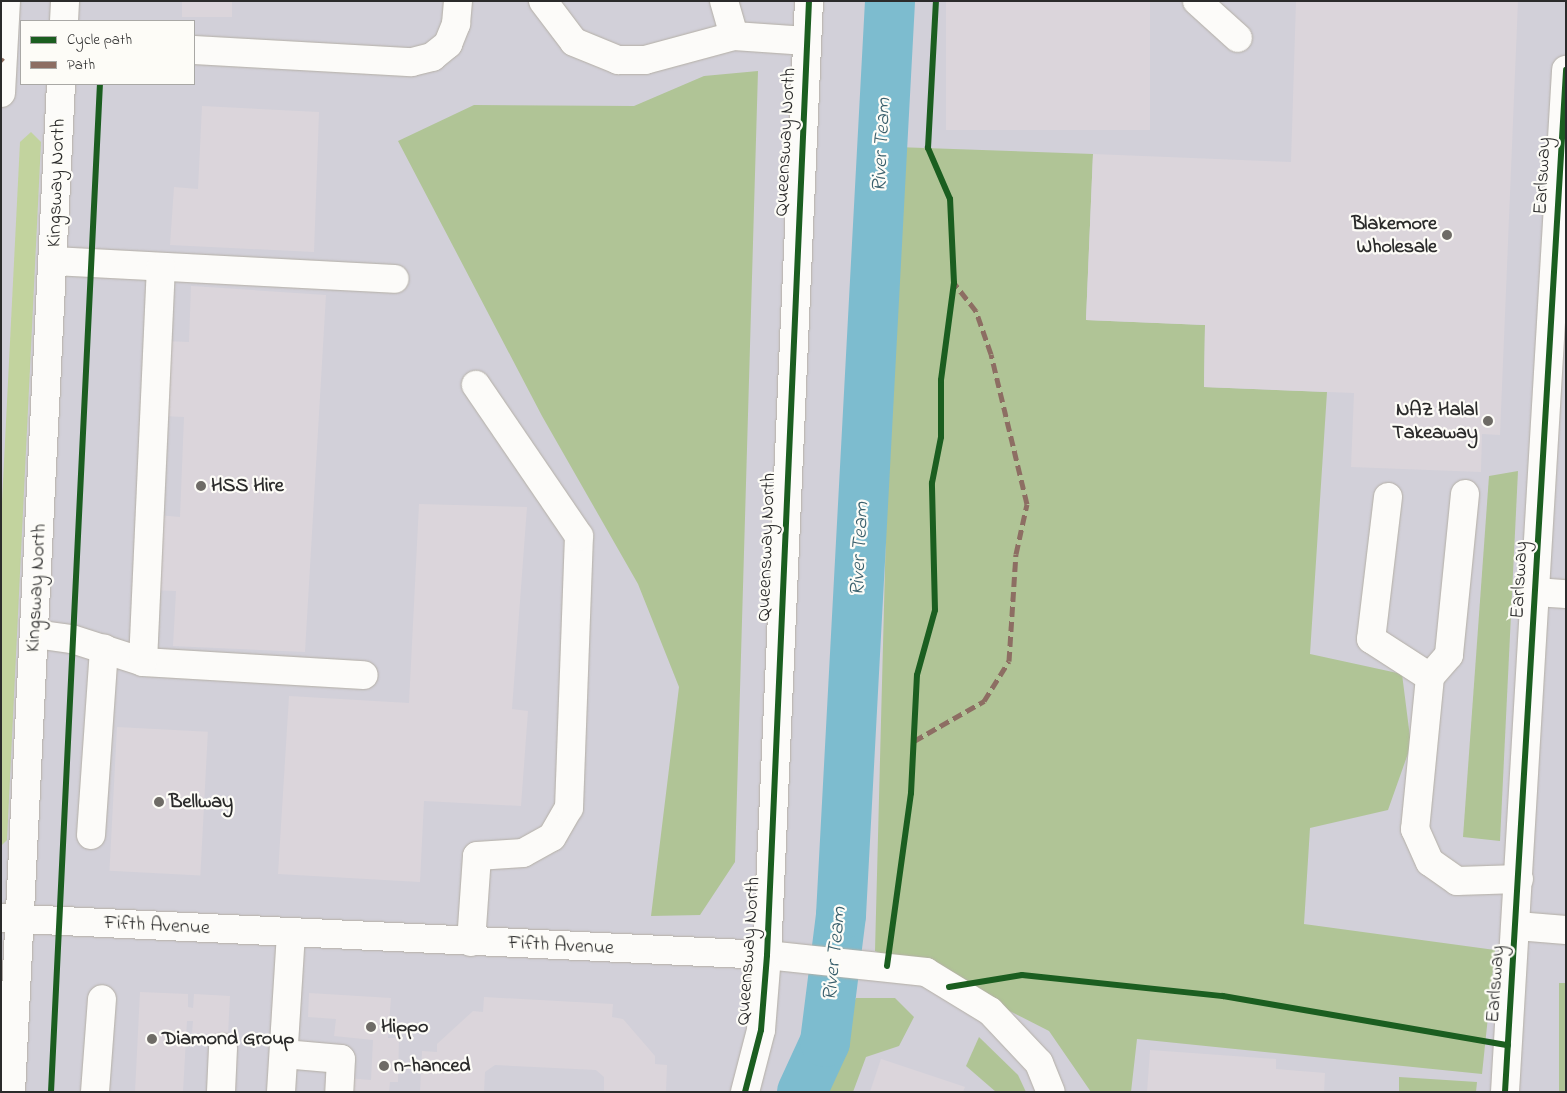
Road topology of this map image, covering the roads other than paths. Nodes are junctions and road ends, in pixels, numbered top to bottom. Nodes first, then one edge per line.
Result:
1 (6, 1) edge
2 (65, 1) edge
3 (458, 1) edge
4 (543, 1) edge
5 (724, 1) edge
6 (809, 1) edge
7 (1197, 1) edge
8 (64, 20) edge
9 (734, 36) junction
10 (1238, 38) dead end
11 (808, 41) junction
12 (195, 50) edge
13 (8, 62) edge
14 (1566, 70) edge
15 (61, 85) edge
16 (1, 93) edge
17 (1565, 97) edge
18 (53, 261) junction
19 (161, 267) junction
20 (395, 279) dead end
21 (476, 385) dead end
22 (1465, 494) dead end
23 (1388, 496) dead end
24 (1536, 592) junction
25 (1566, 594) edge
26 (35, 634) junction
27 (104, 648) junction
28 (143, 662) junction
29 (364, 675) dead end
30 (1430, 677) junction
31 (91, 834) dead end
32 (1520, 879) junction
33 (10, 918) edge
34 (1517, 926) junction
35 (1566, 930) edge
36 (290, 933) junction
37 (472, 942) junction
38 (768, 956) junction
39 (102, 999) dead end
40 (223, 1048) dead end
41 (284, 1054) junction
42 (11, 1092) edge
43 (95, 1092) edge
44 (221, 1092) edge
45 (281, 1092) edge
46 (339, 1092) edge
47 (745, 1092) edge
48 (1052, 1092) edge
49 (1504, 1092) edge

1 - 13 street
2 - 8 street
3 - 12 street
4 - 9 street
5 - 9 street
6 - 11 street, Queensway North
7 - 10 street
9 - 11 street
11 - 38 street, Queensway North
13 - 16 street
14 - 17 street, Earlsway
15 - 18 street, Kingsway North
17 - 24 street, Earlsway
18 - 19 street
18 - 26 street, Kingsway North
19 - 20 street
19 - 28 street
21 - 37 street
22 - 30 street
23 - 30 street
24 - 25 street
24 - 32 street, Earlsway
26 - 27 street
26 - 33 street, Kingsway North
27 - 28 street
27 - 31 street
28 - 29 street
30 - 32 street
32 - 34 street, Earlsway
33 - 36 street, Fifth Avenue
33 - 42 street, Kingsway North
34 - 35 street
34 - 49 street, Earlsway
36 - 37 street, Fifth Avenue
36 - 41 street
37 - 38 street, Fifth Avenue
38 - 47 street, Queensway North
38 - 48 street, Fifth Avenue
39 - 43 street
40 - 44 street
41 - 45 street
41 - 46 street

